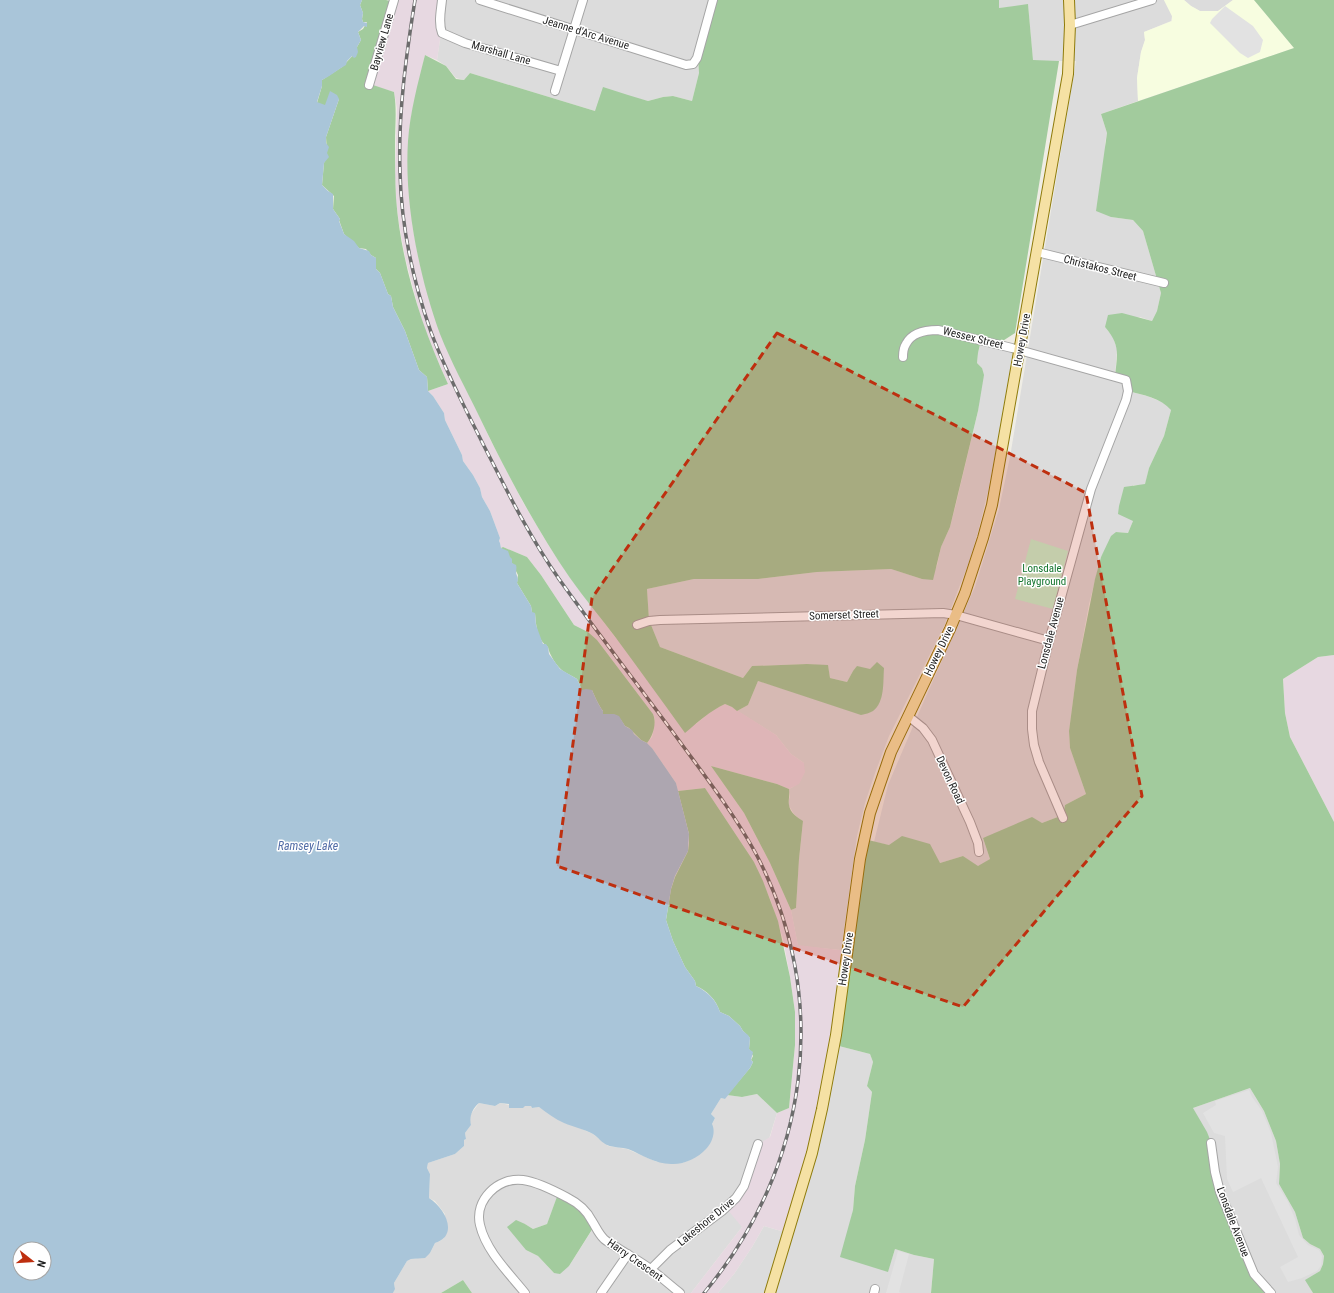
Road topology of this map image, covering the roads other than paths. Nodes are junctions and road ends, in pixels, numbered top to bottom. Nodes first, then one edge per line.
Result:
1 (394, 0) edge
2 (442, 0) edge
3 (480, 0) edge
4 (583, 0) edge
5 (713, 0) edge
6 (1069, 0) edge
7 (1152, 0) edge
8 (1070, 25) junction
9 (573, 29) junction
10 (561, 71) junction
11 (369, 84) dead end
12 (555, 90) dead end
13 (1037, 252) junction
14 (1164, 283) dead end
15 (1020, 350) junction
16 (903, 357) dead end
17 (1126, 380) joint
18 (956, 615) junction
19 (637, 625) dead end
20 (1049, 641) junction
21 (908, 716) junction
22 (1063, 818) dead end
23 (979, 852) dead end
24 (1211, 1143) dead end
25 (758, 1144) dead end
26 (628, 1254) junction
27 (651, 1269) junction
28 (525, 1293) edge
29 (601, 1293) edge
30 (680, 1293) edge
31 (770, 1293) edge
32 (1271, 1293) edge

1 - 11 street, Bayview Lane
2 - 10 street, Marshall Lane
3 - 9 street, Jeanne d'Arc Avenue
4 - 9 street
5 - 9 street, Jeanne d'Arc Avenue
6 - 8 main road, Howey Drive
7 - 8 street
8 - 13 main road, Howey Drive
9 - 10 street
10 - 12 street
13 - 14 street, Christakos Street
13 - 15 main road, Howey Drive
15 - 16 street, Wessex Street
15 - 17 street, Wessex Street
15 - 18 main road, Howey Drive
17 - 20 street, Lonsdale Avenue
18 - 19 street, Somerset Street
18 - 20 street, Somerset Street
18 - 21 main road, Howey Drive
20 - 22 street, Lonsdale Avenue
21 - 23 street, Devon Road
21 - 31 main road, Howey Drive
24 - 32 street, Lonsdale Avenue
25 - 27 street, Lakeshore Drive
26 - 27 street, Harry Crescent
26 - 28 street, Harry Crescent
26 - 29 street
27 - 30 street, Harry Crescent

